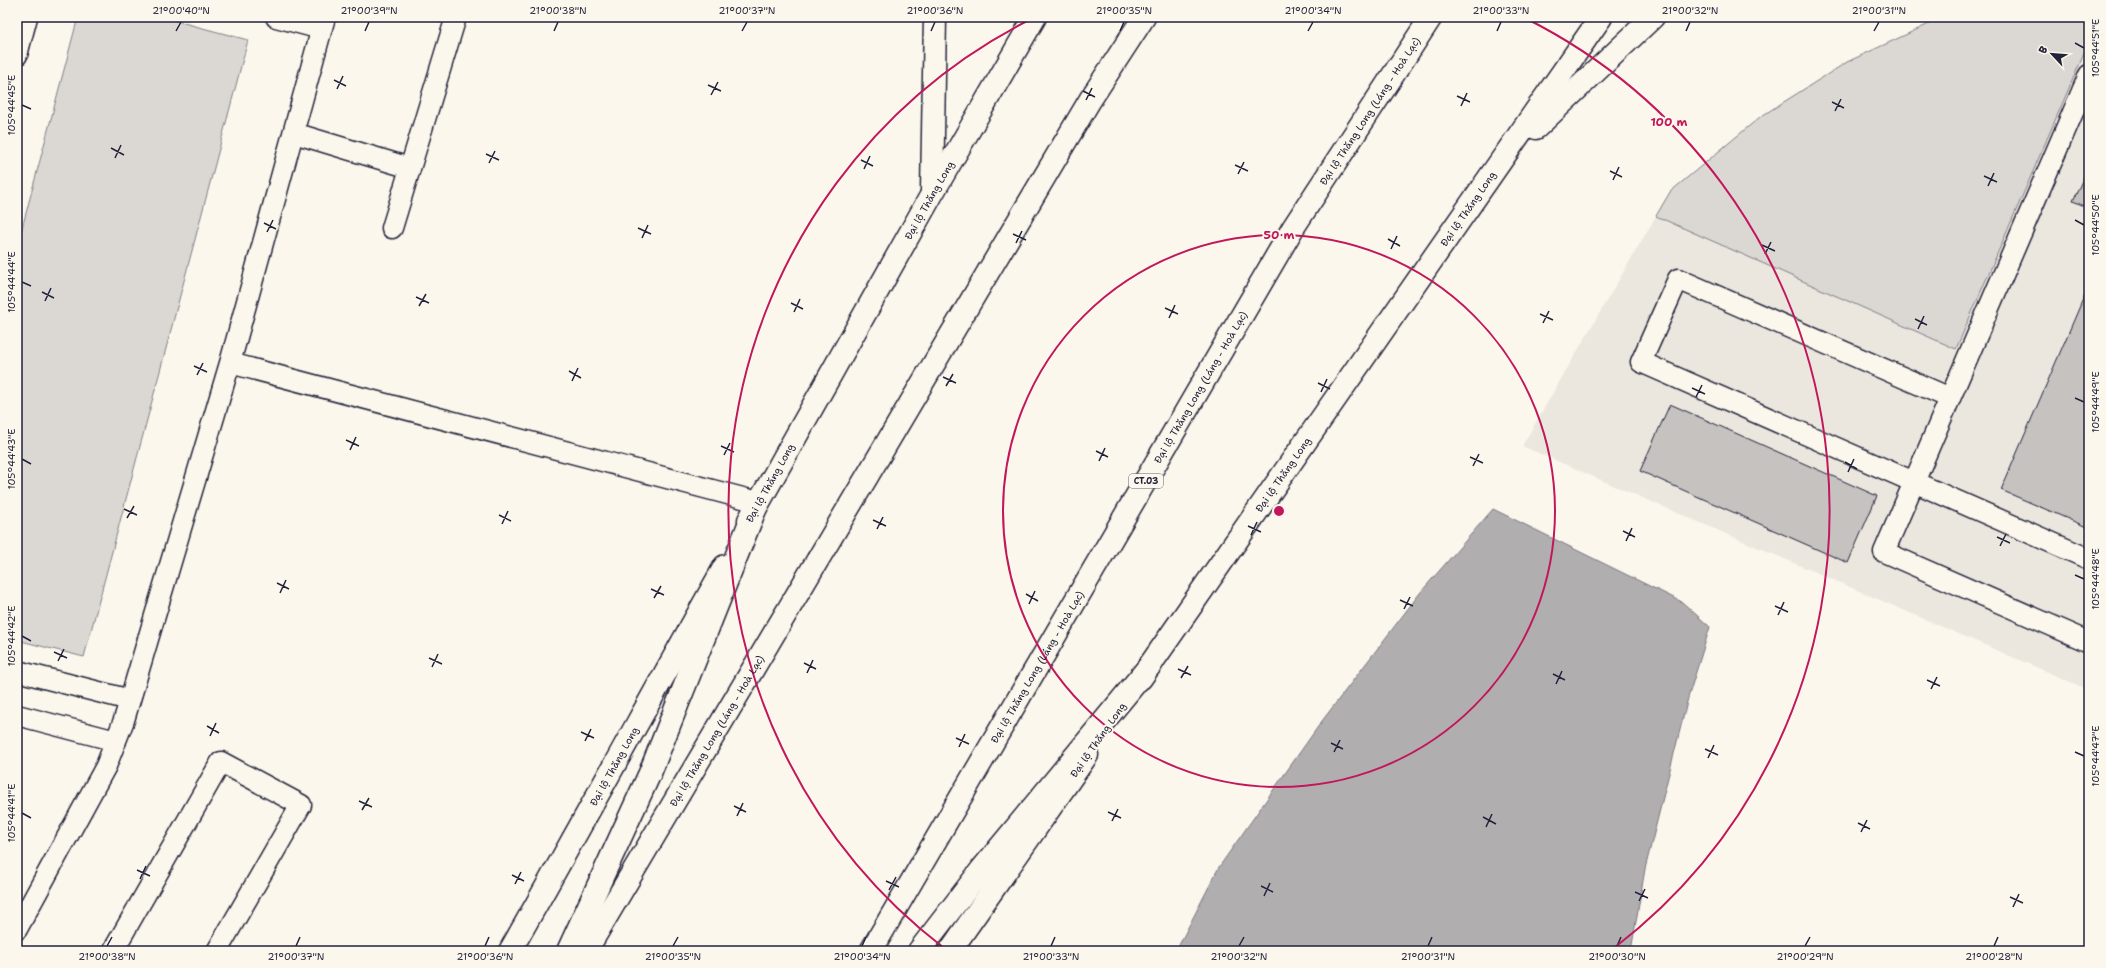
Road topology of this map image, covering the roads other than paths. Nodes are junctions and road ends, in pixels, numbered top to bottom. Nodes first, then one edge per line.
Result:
1 (27, 17) edge
2 (276, 17) edge
3 (456, 17) edge
4 (935, 17) edge
5 (1036, 17) edge
6 (1144, 17) edge
7 (1431, 17) edge
8 (1601, 17) edge
9 (1653, 17) edge
10 (323, 23) edge
11 (17, 55) edge
12 (2089, 75) edge
13 (294, 133) junction
14 (1505, 158) junction
15 (410, 168) junction
16 (932, 194) junction
17 (392, 228) dead end
18 (230, 363) junction
19 (1950, 398) junction
20 (1914, 482) junction
21 (758, 502) junction
22 (2089, 559) edge
23 (2089, 642) edge
24 (1152, 663) junction
25 (17, 671) edge
26 (130, 700) junction
27 (17, 715) edge
28 (116, 741) junction
29 (17, 929) edge
30 (113, 951) edge
31 (217, 951) edge
32 (510, 951) edge
33 (568, 951) edge
34 (586, 951) edge
35 (871, 951) edge
36 (919, 951) edge
37 (950, 951) edge

1 - 11 lane
2 - 10 lane
3 - 15 lane
4 - 16 main road
5 - 16 main road, Đại lộ Thăng Long
6 - 34 main road, Đại lộ Thăng Long (Láng - Hoà Lạc)
7 - 35 main road, Đại lộ Thăng Long (Láng - Hoà Lạc) / CT.03
8 - 14 main road, Đại lộ Thăng Long
9 - 14 main road
10 - 13 lane
12 - 19 lane
13 - 15 lane
13 - 18 lane
14 - 24 main road, Đại lộ Thăng Long
15 - 17 lane
16 - 21 main road, Đại lộ Thăng Long
18 - 21 lane
18 - 26 lane
19 - 20 lane
19 - 20 lane
20 - 22 lane
20 - 23 lane
21 - 32 main road, Đại lộ Thăng Long
21 - 33 main road
24 - 36 main road
24 - 37 main road, Đại lộ Thăng Long
25 - 26 lane
26 - 28 lane
27 - 28 lane
28 - 29 lane
30 - 31 lane

